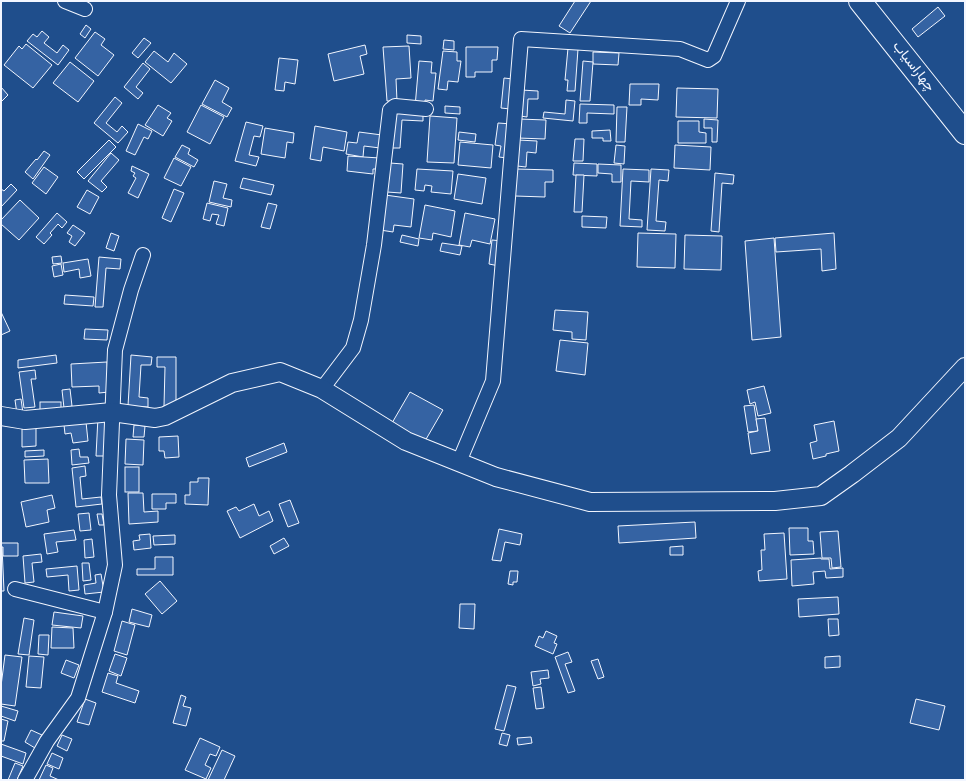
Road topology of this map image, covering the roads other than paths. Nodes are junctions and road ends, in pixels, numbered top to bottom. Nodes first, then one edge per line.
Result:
1 (65, 1) edge
2 (738, 1) edge
3 (860, 1) edge
4 (85, 9) dead end
5 (426, 109) dead end
6 (965, 133) edge
7 (143, 255) dead end
8 (965, 367) edge
9 (322, 389) junction
10 (112, 412) junction
11 (1, 416) edge
12 (459, 462) junction
13 (15, 589) dead end
14 (105, 612) junction
15 (26, 780) edge

1 - 4 street
2 - 12 street
3 - 6 highway, چهاراسیاب
5 - 9 street
7 - 10 street
8 - 12 street
9 - 10 street
9 - 12 street
10 - 11 street
10 - 14 street
13 - 14 street
14 - 15 street

